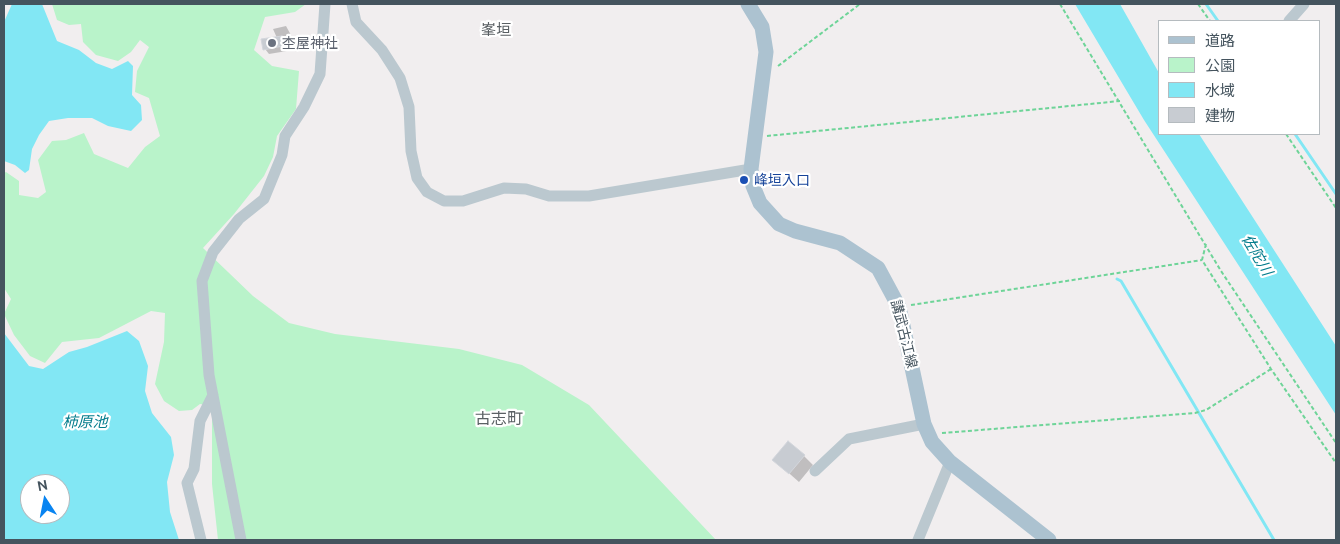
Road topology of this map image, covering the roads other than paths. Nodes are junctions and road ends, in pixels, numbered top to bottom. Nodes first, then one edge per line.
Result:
1 (326, 4) edge
2 (352, 4) edge
3 (748, 4) edge
4 (1304, 4) edge
5 (1290, 20) edge
6 (751, 169) junction
7 (213, 395) junction
8 (926, 429) junction
9 (950, 462) junction
10 (815, 471) dead end
11 (201, 540) edge
12 (241, 540) edge
13 (918, 540) edge
14 (1049, 540) edge

1 - 7 street
2 - 6 street
3 - 6 main road, 講武古江線
4 - 5 street
6 - 8 main road, 講武古江線
7 - 11 street
7 - 12 street
8 - 9 main road, 講武古江線
8 - 10 street
9 - 13 street
9 - 14 main road, 講武古江線

